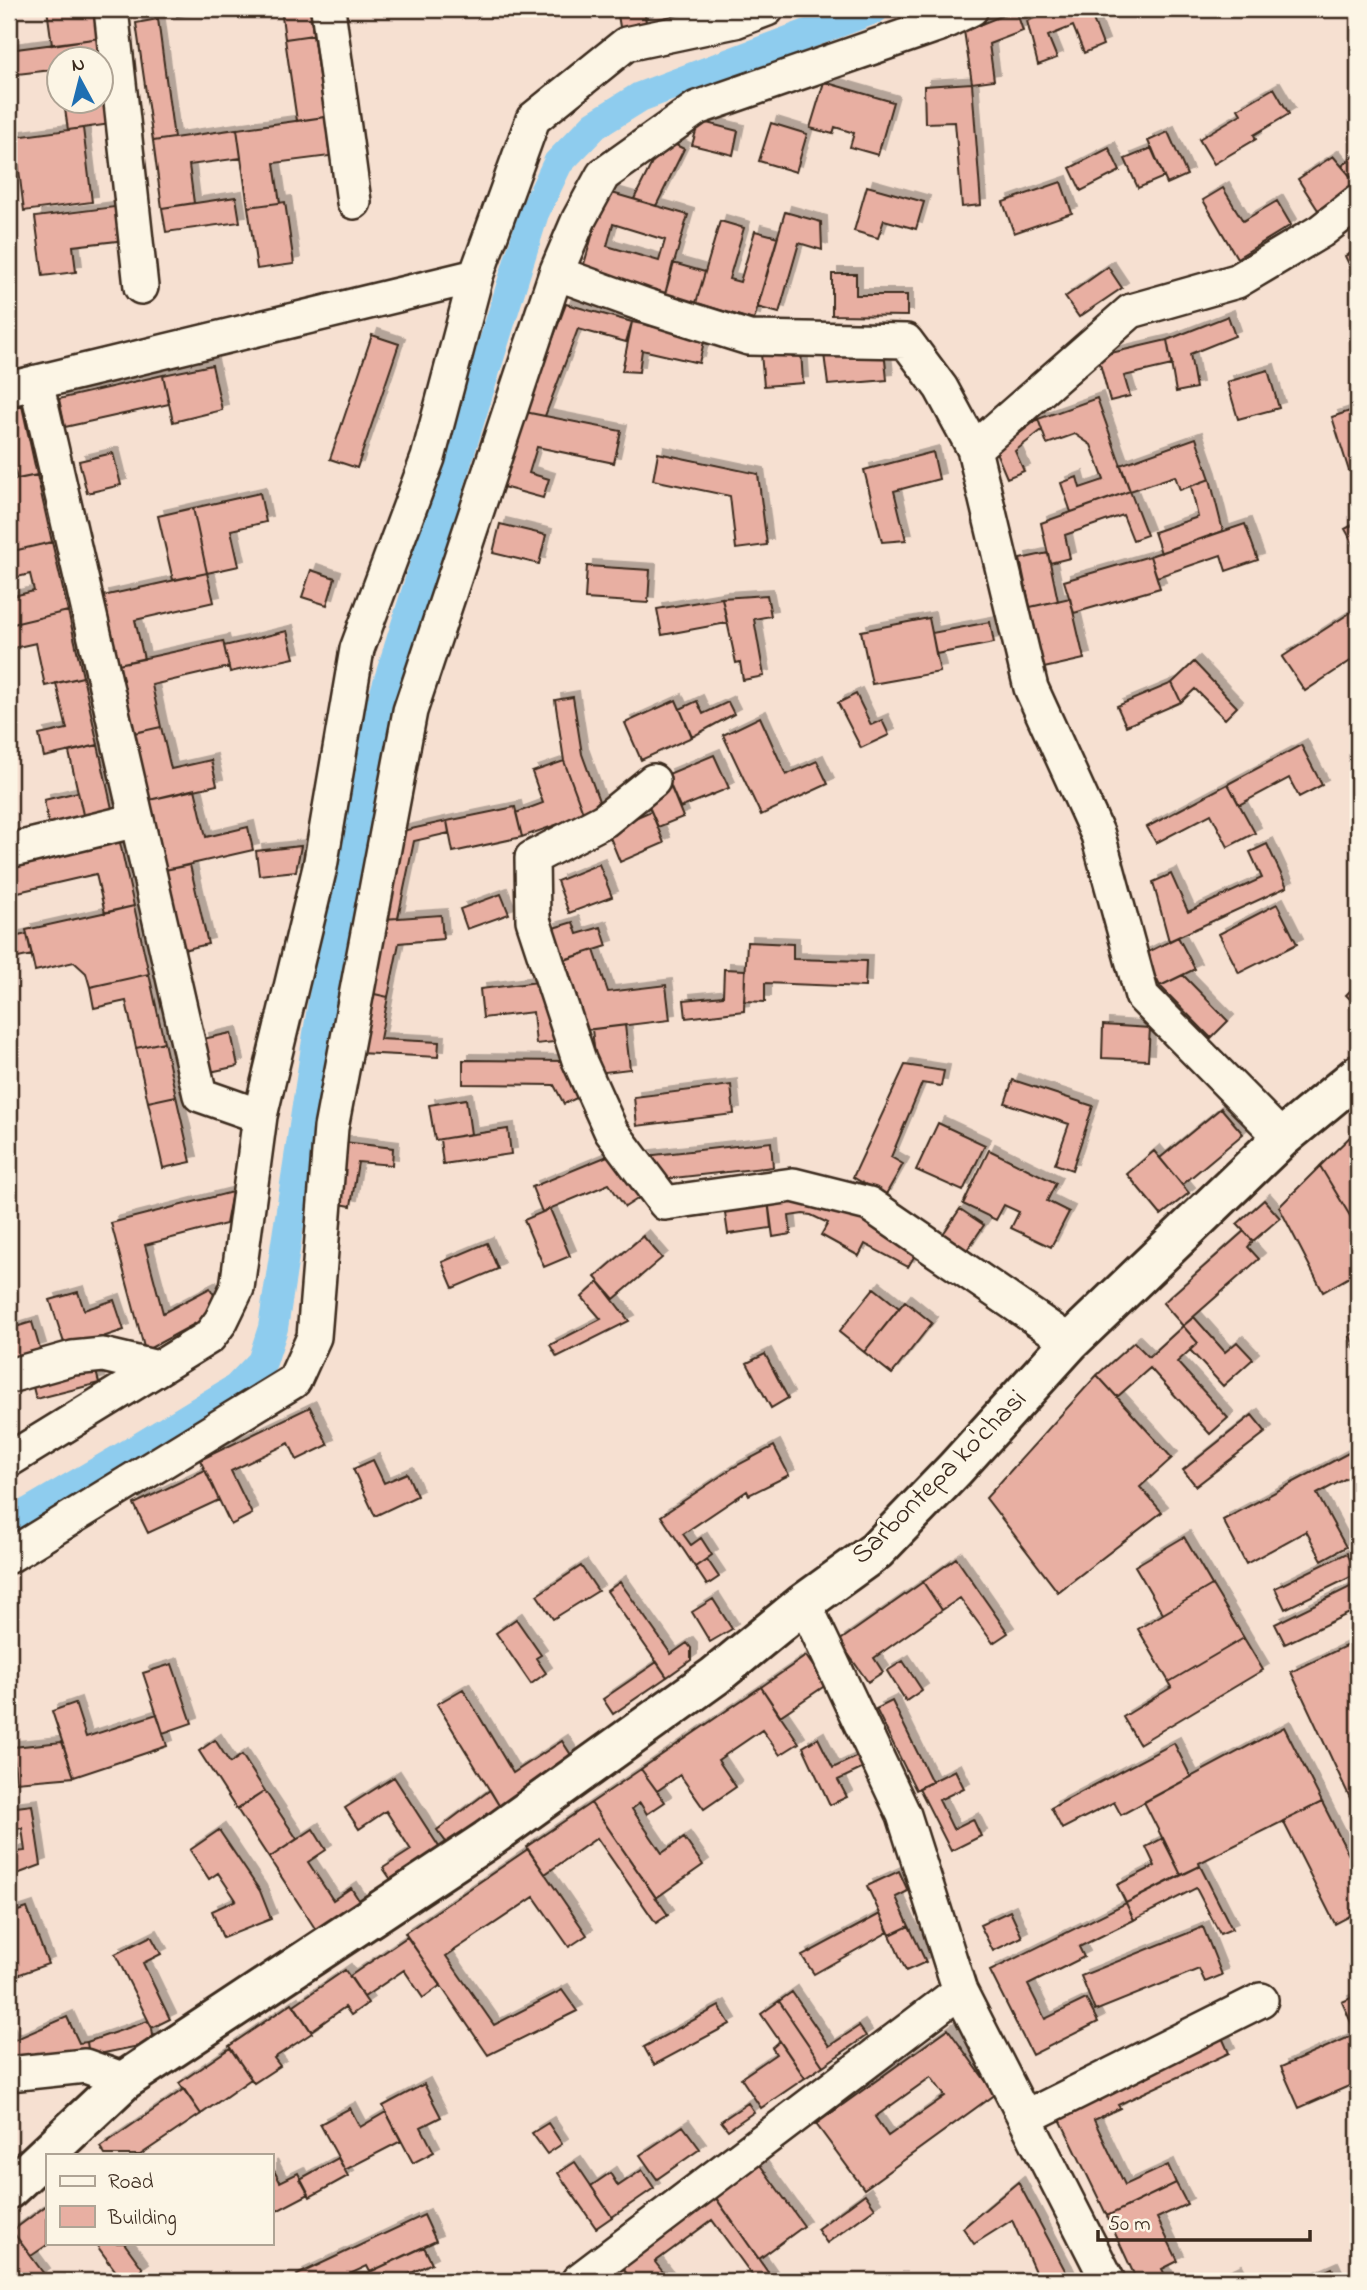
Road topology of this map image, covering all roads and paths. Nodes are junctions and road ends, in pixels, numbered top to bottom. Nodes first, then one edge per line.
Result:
1 (111, 9) edge
2 (328, 9) edge
3 (767, 9) edge
4 (971, 9) edge
5 (354, 202) dead end
6 (1358, 202) edge
7 (556, 273) junction
8 (476, 276) junction
9 (141, 287) dead end
10 (22, 386) edge
11 (974, 449) junction
12 (653, 781) dead end
13 (137, 820) junction
14 (9, 851) edge
15 (1358, 1075) edge
16 (260, 1116) junction
17 (1282, 1138) junction
18 (1070, 1342) junction
19 (158, 1368) junction
20 (9, 1376) edge
21 (9, 1460) edge
22 (9, 1556) edge
23 (804, 1603) junction
24 (960, 1991) junction
25 (1261, 2000) dead end
26 (9, 2074) edge
27 (125, 2080) junction
28 (1025, 2118) junction
29 (46, 2154) edge
30 (46, 2154) edge
31 (9, 2189) edge
32 (578, 2281) edge
33 (1108, 2281) edge

1 - 9 street
2 - 5 street
3 - 8 street
4 - 7 street
6 - 11 street
7 - 11 street
7 - 22 street
8 - 10 street
8 - 16 street
10 - 13 street
11 - 17 street
12 - 18 street
13 - 14 street
13 - 16 street
15 - 17 street, Sarbontepa ko'chasi
16 - 19 street
17 - 18 street, Sarbontepa ko'chasi
18 - 23 street, Sarbontepa ko'chasi
19 - 20 street
19 - 21 street
23 - 24 street
23 - 27 street, Sarbontepa ko'chasi
24 - 28 street
24 - 32 street
25 - 28 street
26 - 27 street
27 - 30 street, Sarbontepa ko'chasi
28 - 33 street
29 - 31 street, Sarbontepa ko'chasi

